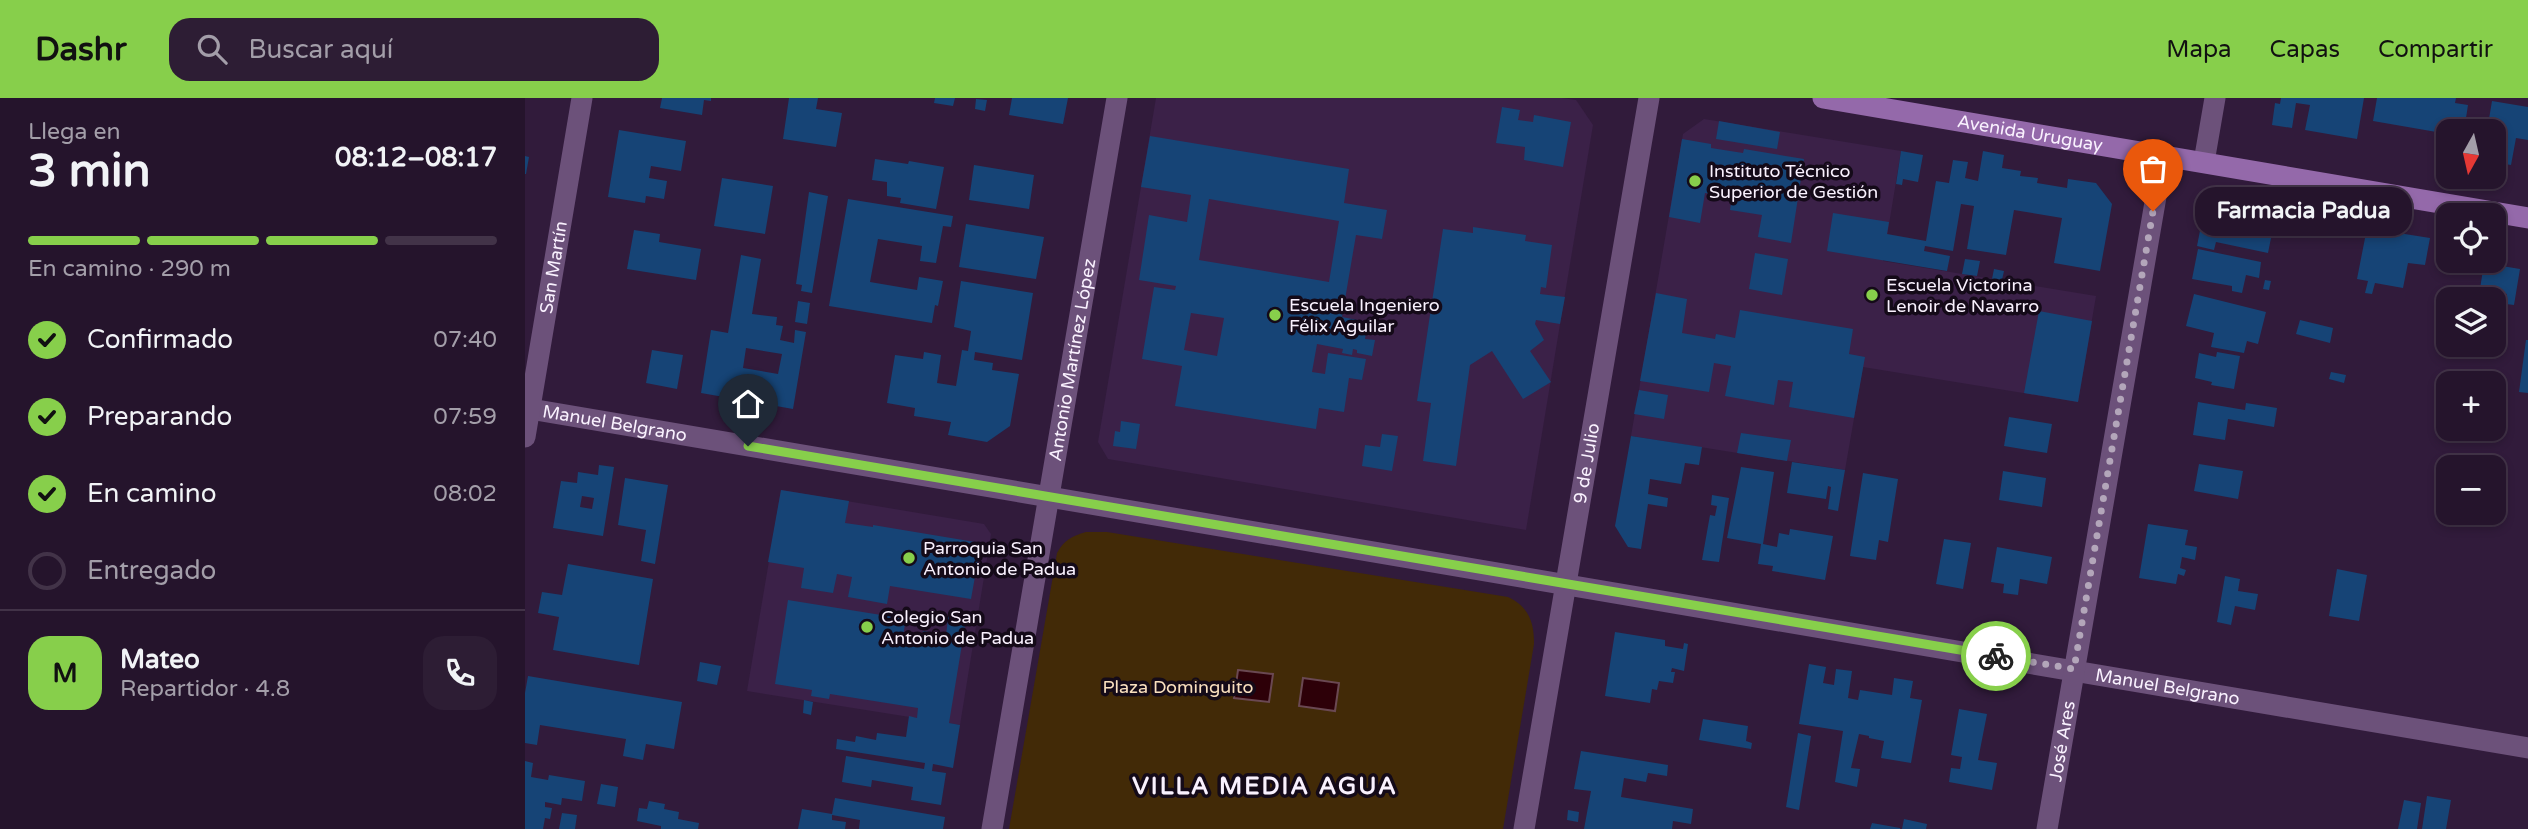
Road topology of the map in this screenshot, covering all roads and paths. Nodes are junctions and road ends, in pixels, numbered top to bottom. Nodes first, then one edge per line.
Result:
1 (582, 98) edge
2 (1117, 98) edge
3 (1649, 98) edge
4 (1823, 98) edge
5 (2215, 98) edge
6 (2163, 156) junction
7 (2204, 162) junction
8 (2528, 218) edge
9 (527, 408) edge
10 (525, 437) edge
11 (1049, 497) junction
12 (1566, 584) junction
13 (2074, 669) junction
14 (2528, 748) edge
15 (992, 829) edge
16 (1524, 829) edge
17 (2047, 829) edge

1 - 9 street, San Martín
2 - 11 street, Antonio Martínez López
3 - 12 street, 9 de Julio
4 - 6 main road, Avenida Uruguay
5 - 7 street
6 - 7 main road, Avenida Uruguay
6 - 13 street, José Ares
7 - 8 main road, Avenida Uruguay
9 - 10 street, San Martín
9 - 11 street, Manuel Belgrano
11 - 12 street, Manuel Belgrano
11 - 15 street, Antonio Martínez López
12 - 13 street, Manuel Belgrano
12 - 16 street, 9 de Julio
13 - 14 street, Manuel Belgrano
13 - 17 street, José Ares

